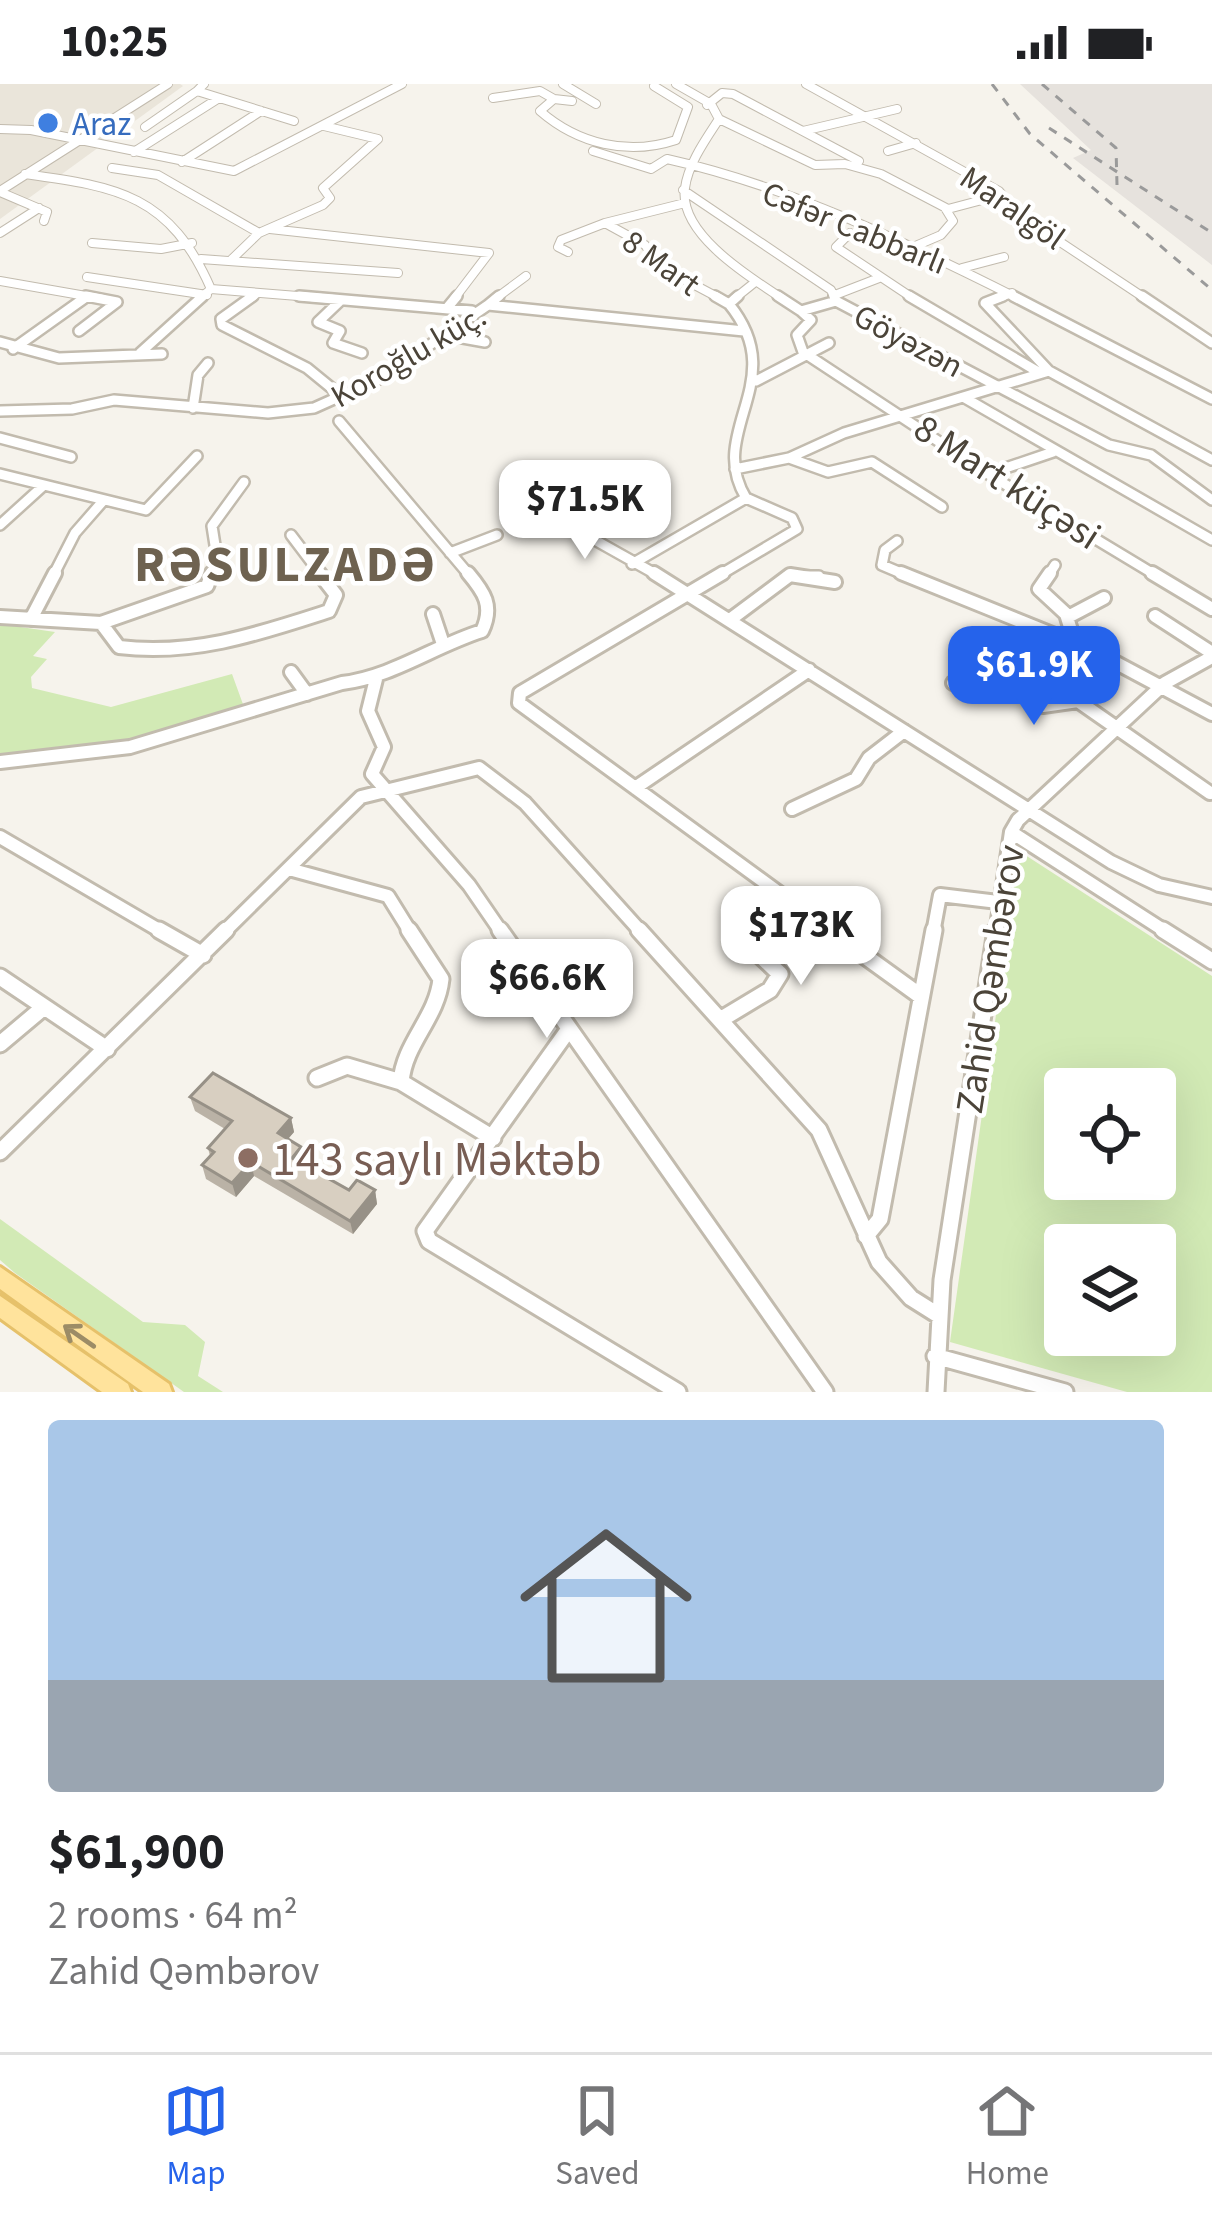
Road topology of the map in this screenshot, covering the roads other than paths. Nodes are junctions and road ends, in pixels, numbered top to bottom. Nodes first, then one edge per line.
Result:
1 (167, 84) edge
2 (402, 84) edge
3 (563, 84) edge
4 (676, 84) edge
5 (806, 84) edge
6 (654, 86) edge
7 (201, 87) edge
8 (219, 98) junction
9 (494, 98) dead end
10 (554, 99) junction
11 (572, 101) dead end
12 (596, 104) dead end
13 (710, 104) junction
14 (688, 107) junction
15 (897, 109) dead end
16 (261, 111) junction
17 (866, 116) junction
18 (719, 119) junction
19 (294, 121) dead end
20 (322, 126) junction
21 (145, 128) dead end
22 (0, 129) edge
23 (802, 132) junction
24 (79, 140) junction
25 (916, 143) junction
26 (593, 151) dead end
27 (888, 151) dead end
28 (134, 152) junction
29 (859, 160) dead end
30 (182, 162) junction
31 (696, 166) junction
32 (112, 168) dead end
33 (25, 174) junction
34 (683, 190) junction
35 (0, 192) edge
36 (1001, 195) junction
37 (710, 204) junction
38 (687, 205) junction
39 (40, 208) junction
40 (945, 208) junction
41 (44, 221) dead end
42 (605, 223) junction
43 (270, 229) junction
44 (0, 232) edge
45 (259, 233) junction
46 (850, 233) dead end
47 (92, 243) dead end
48 (192, 243) junction
49 (913, 247) junction
50 (568, 252) dead end
51 (1004, 256) dead end
52 (201, 259) junction
53 (232, 259) junction
54 (960, 269) junction
55 (398, 273) dead end
56 (526, 276) dead end
57 (87, 278) dead end
58 (879, 278) junction
59 (0, 281) edge
60 (754, 283) junction
61 (209, 292) junction
62 (1012, 293) junction
63 (256, 294) junction
64 (86, 297) junction
65 (835, 298) junction
66 (568, 299) dead end
67 (341, 301) junction
68 (729, 304) junction
69 (488, 305) junction
70 (447, 308) junction
71 (472, 311) junction
72 (801, 311) junction
73 (565, 317) junction
74 (79, 331) dead end
75 (744, 332) junction
76 (445, 334) junction
77 (485, 342) dead end
78 (829, 343) dead end
79 (1212, 343) edge
80 (5, 346) edge
81 (140, 352) junction
82 (803, 352) junction
83 (362, 353) dead end
84 (162, 354) dead end
85 (208, 363) dead end
86 (1045, 372) junction
87 (756, 381) junction
88 (998, 388) junction
89 (340, 395) junction
90 (965, 398) junction
91 (1212, 399) edge
92 (193, 408) junction
93 (0, 411) edge
94 (905, 415) junction
95 (339, 421) dead end
96 (0, 438) edge
97 (1109, 445) junction
98 (1053, 452) junction
99 (197, 456) dead end
100 (71, 457) dead end
101 (789, 458) junction
102 (1212, 460) edge
103 (1078, 462) junction
104 (735, 469) junction
105 (0, 474) edge
106 (988, 475) junction
107 (244, 482) dead end
108 (43, 486) junction
109 (746, 498) junction
110 (1212, 500) edge
111 (104, 501) junction
112 (942, 507) dead end
113 (560, 521) dead end
114 (0, 525) edge
115 (291, 535) dead end
116 (497, 535) dead end
117 (1212, 540) edge
118 (897, 542) dead end
119 (450, 553) junction
120 (632, 564) junction
121 (1055, 566) dead end
122 (835, 582) dead end
123 (690, 592) junction
124 (1104, 598) dead end
125 (1212, 609) edge
126 (433, 614) dead end
127 (1155, 616) dead end
128 (0, 617) edge
129 (1068, 617) junction
130 (32, 619) junction
131 (731, 619) junction
132 (101, 623) junction
133 (1074, 640) junction
134 (443, 644) junction
135 (1212, 655) edge
136 (809, 670) junction
137 (291, 672) dead end
138 (376, 679) junction
139 (953, 683) dead end
140 (1165, 683) junction
141 (307, 694) junction
142 (1212, 714) edge
143 (1116, 730) junction
144 (904, 731) junction
145 (0, 762) edge
146 (384, 788) junction
147 (634, 788) junction
148 (1210, 793) edge
149 (792, 809) dead end
150 (1028, 812) junction
151 (1011, 832) junction
152 (0, 838) edge
153 (289, 869) junction
154 (1212, 896) edge
155 (998, 902) junction
156 (743, 939) dead end
157 (202, 955) junction
158 (1212, 961) edge
159 (0, 976) edge
160 (919, 995) junction
161 (44, 1007) junction
162 (721, 1021) junction
163 (569, 1029) junction
164 (0, 1044) edge
165 (107, 1049) junction
166 (317, 1078) dead end
167 (401, 1082) junction
168 (493, 1138) junction
169 (0, 1152) edge
170 (866, 1236) junction
171 (0, 1277) edge
172 (0, 1306) edge
173 (938, 1315) junction
174 (934, 1356) junction
175 (120, 1392) edge
176 (161, 1392) edge
177 (678, 1392) edge
178 (825, 1392) edge
179 (936, 1392) edge
180 (1065, 1392) edge

1 - 24 street
2 - 20 street
3 - 12 street
4 - 13 street
5 - 17 street, Maralgöl
6 - 14 street
7 - 8 street
7 - 21 street
8 - 16 street
8 - 28 street
9 - 10 street
10 - 11 street
10 - 14 street
13 - 14 street
13 - 18 street
13 - 23 street
15 - 17 street
16 - 19 street
16 - 30 street
17 - 23 street
17 - 25 street, Maralgöl
18 - 31 street
18 - 40 street
20 - 30 street
20 - 43 street
22 - 24 street
23 - 29 street
24 - 28 street
24 - 33 street
25 - 27 street
25 - 36 street, Maralgöl
26 - 31 street
28 - 30 street
31 - 34 street
31 - 49 street, Cəfər Cabbarlı
32 - 45 street
33 - 35 street
33 - 48 street
34 - 37 street
34 - 38 street
35 - 39 street
36 - 40 street
36 - 79 street, Maralgöl
37 - 38 street, 8 Mart
37 - 65 street
38 - 42 street, 8 Mart
38 - 60 street, Göyəzən
39 - 41 street
39 - 44 street
40 - 49 street
42 - 50 street
42 - 68 street, 8 Mart
43 - 45 street
43 - 70 street
45 - 53 street
46 - 58 street, Göyəzən
47 - 48 street
48 - 52 street
49 - 54 street, Cəfər Cabbarlı
51 - 54 street
52 - 53 street
52 - 61 street
53 - 55 street
54 - 62 street, Cəfər Cabbarlı
56 - 69 street
57 - 61 street
58 - 65 street
58 - 86 street, Göyəzən
59 - 64 street
60 - 68 street
60 - 72 street, Göyəzən
61 - 63 street
61 - 81 street
62 - 86 street, Cəfər Cabbarlı
62 - 91 street, Cəfər Cabbarlı
63 - 67 street
63 - 89 street
64 - 74 street
64 - 80 street
65 - 72 street, Göyəzən
65 - 88 street, Göyəzən
66 - 73 street
67 - 70 street
67 - 83 street
68 - 75 street
69 - 71 street, Koroğlu küç.
69 - 73 street, Koroğlu küç.
70 - 71 street
71 - 76 street, Koroğlu küç.
72 - 82 street
73 - 75 street, Koroğlu küç.
75 - 87 street
76 - 77 street
76 - 89 street, Koroğlu küç.
78 - 82 street
80 - 81 street
81 - 84 street
82 - 87 street
82 - 94 street, 8 Mart küçəsi
85 - 92 street
86 - 88 street, Göyəzən
86 - 102 street, Cəfər Cabbarlı
87 - 104 street
88 - 90 street, Göyəzən
88 - 97 street, Göyəzən
89 - 92 street, Koroğlu küç.
90 - 94 street, Göyəzən
90 - 98 street
92 - 93 street, Koroğlu küç.
94 - 101 street, Göyəzən
94 - 106 street, 8 Mart küçəsi
95 - 119 street
96 - 100 street
97 - 103 street
97 - 110 street, Göyəzən
98 - 103 street
98 - 106 street
99 - 111 street
101 - 104 street, Göyəzən
101 - 112 street
103 - 117 street
104 - 109 street
105 - 108 street
106 - 125 street, 8 Mart küçəsi
107 - 132 street
108 - 111 street
108 - 114 street
109 - 120 street
109 - 123 street
111 - 130 street
113 - 120 street
115 - 132 street
116 - 119 street
118 - 133 street
119 - 134 street
120 - 123 street
121 - 129 street
122 - 131 street
123 - 131 street
123 - 147 street
124 - 129 street
126 - 134 street
127 - 135 street
128 - 130 street
129 - 133 street
130 - 132 street
131 - 136 street
133 - 140 street
134 - 138 street
135 - 140 street, Zahid Qəmbərov
136 - 144 street
136 - 147 street
137 - 141 street
138 - 141 street
138 - 146 street
139 - 143 street
140 - 142 street
140 - 143 street, Zahid Qəmbərov
141 - 145 street
143 - 148 street
143 - 150 street, Zahid Qəmbərov
144 - 149 street
144 - 150 street
146 - 153 street
146 - 162 street
146 - 163 street
147 - 160 street
150 - 151 street, Zahid Qəmbərov
150 - 154 street
151 - 155 street, Zahid Qəmbərov
151 - 158 street
152 - 157 street
153 - 157 street
153 - 167 street
155 - 160 street
155 - 173 street, Zahid Qəmbərov
156 - 162 street
157 - 165 street
159 - 161 street
160 - 170 street
161 - 164 street
161 - 165 street
162 - 170 street
163 - 168 street
163 - 178 street
165 - 169 street
166 - 167 street
167 - 168 street
168 - 177 street
170 - 173 street
176 -> 171 main road
172 - 175 main road
173 - 174 street, Zahid Qəmbərov
174 - 179 street, Zahid Qəmbərov
174 - 180 street

